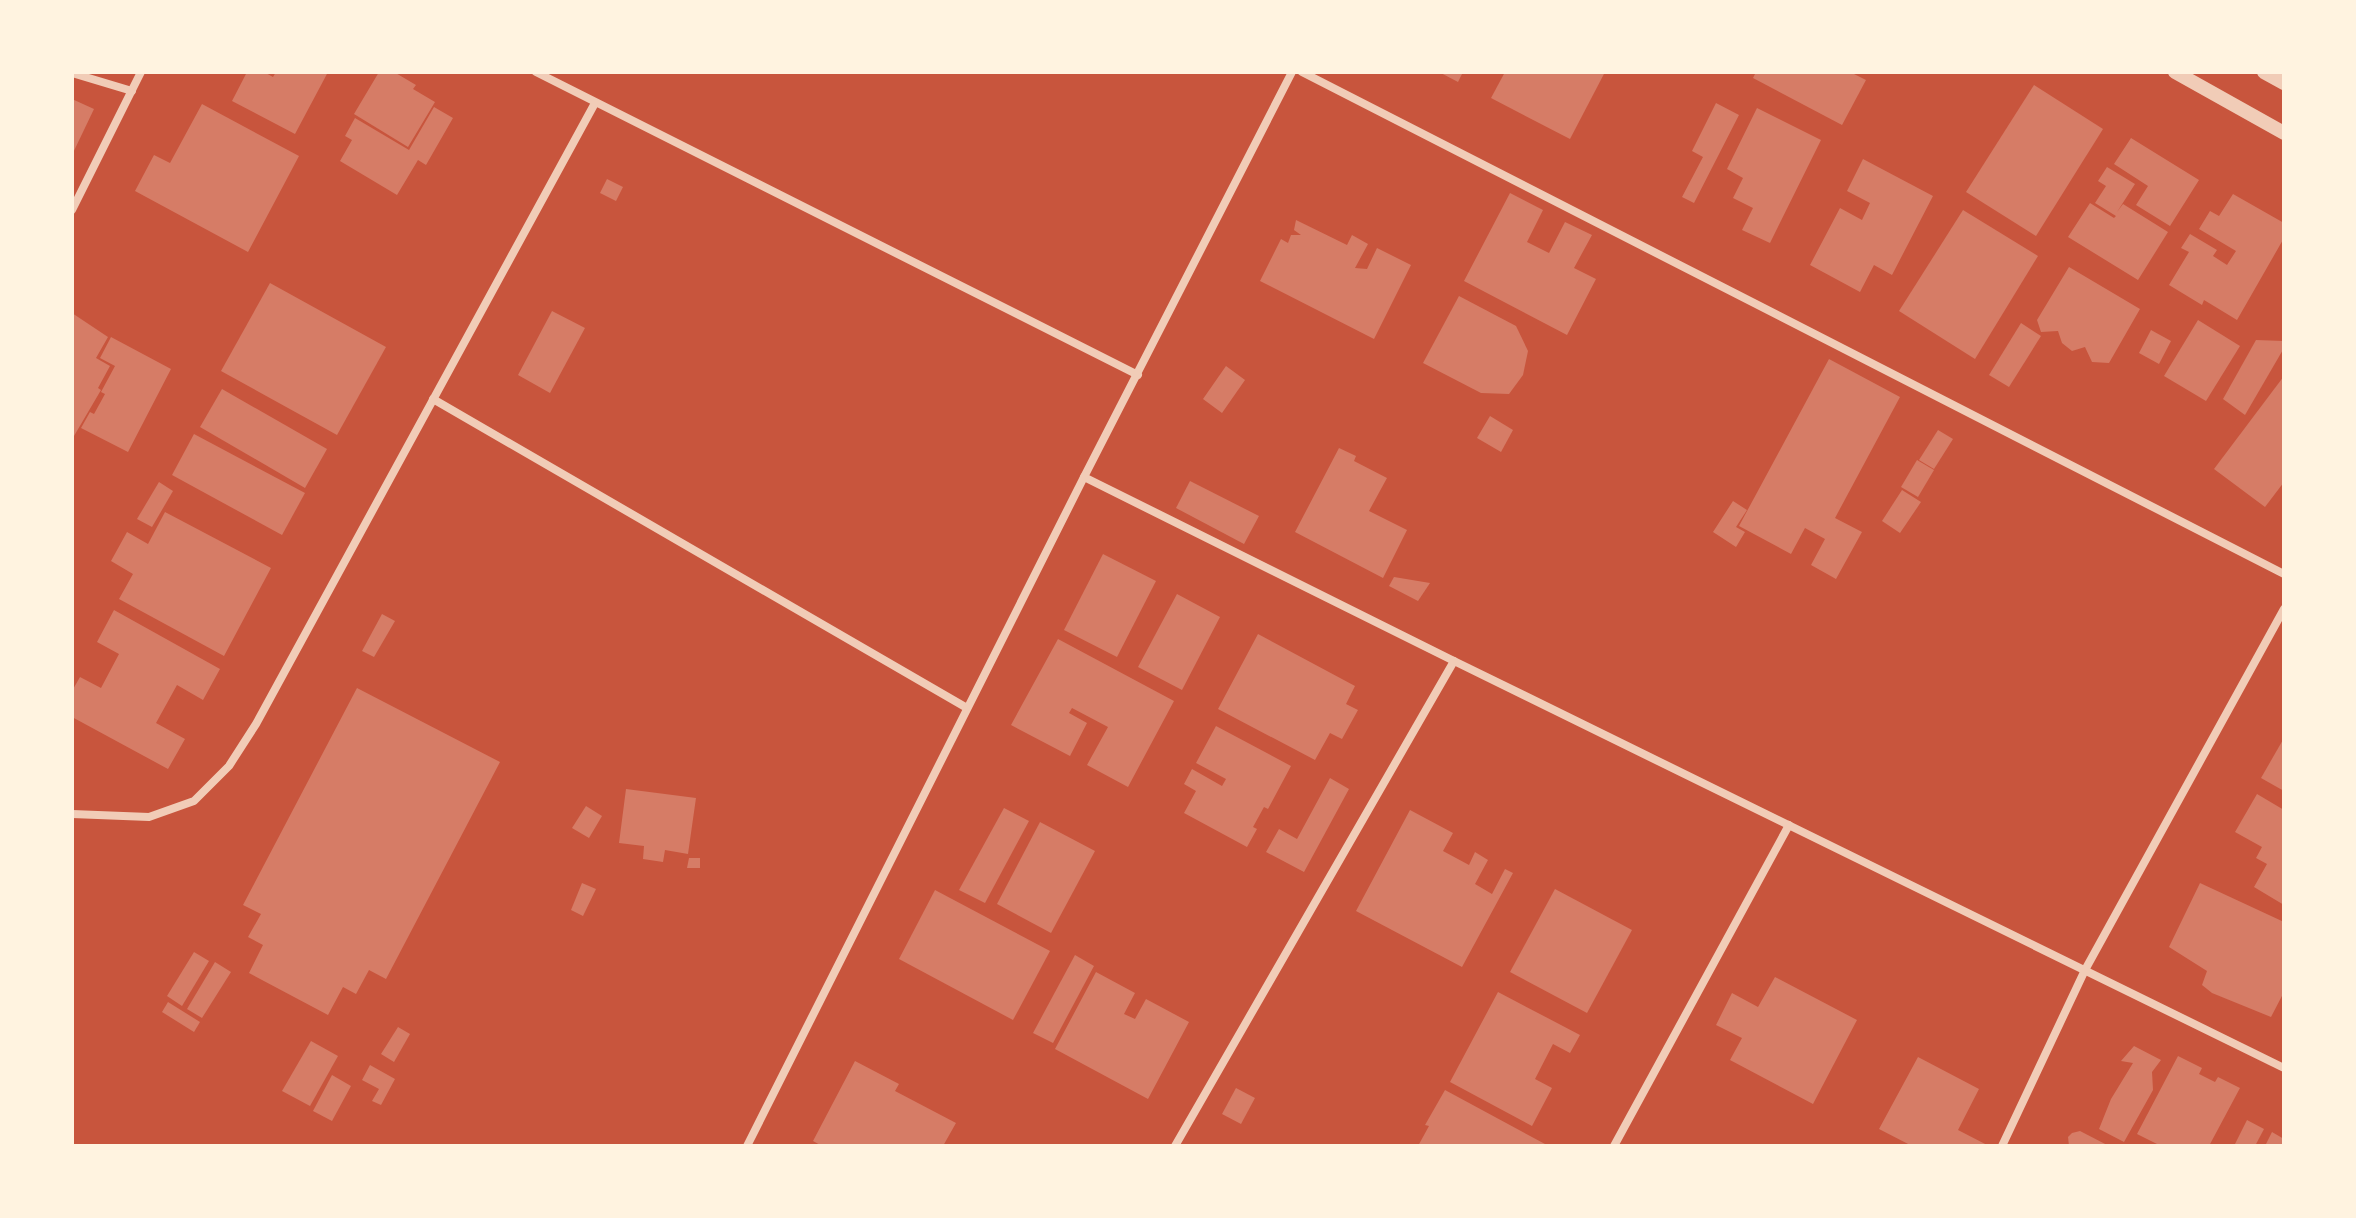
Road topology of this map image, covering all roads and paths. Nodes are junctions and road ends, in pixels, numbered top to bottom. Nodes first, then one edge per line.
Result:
1 (141, 72) edge
2 (536, 72) edge
3 (1292, 72) edge
4 (1302, 72) edge
5 (2175, 72) edge
6 (2264, 72) edge
7 (72, 73) edge
8 (2284, 83) edge
9 (132, 91) junction
10 (595, 103) junction
11 (2284, 133) edge
12 (72, 210) edge
13 (1138, 375) junction
14 (433, 399) junction
15 (1084, 477) junction
16 (2284, 574) edge
17 (2284, 609) edge
18 (1454, 661) junction
19 (967, 708) junction
20 (72, 814) edge
21 (1789, 825) junction
22 (2085, 970) junction
23 (2284, 1068) edge
24 (747, 1146) edge
25 (1175, 1146) edge
26 (1614, 1146) edge
27 (2002, 1146) edge

1 - 9 street
2 - 10 street
3 - 13 street
4 - 16 street
5 - 11 street
6 - 8 street
7 - 9 street
9 - 12 street
10 - 13 street
10 - 14 street
13 - 15 street
14 - 19 street
14 - 20 street
15 - 18 street
15 - 19 street
17 - 22 street
18 - 21 street
18 - 25 street
19 - 24 street
21 - 22 street
21 - 26 street
22 - 23 street
22 - 27 street

